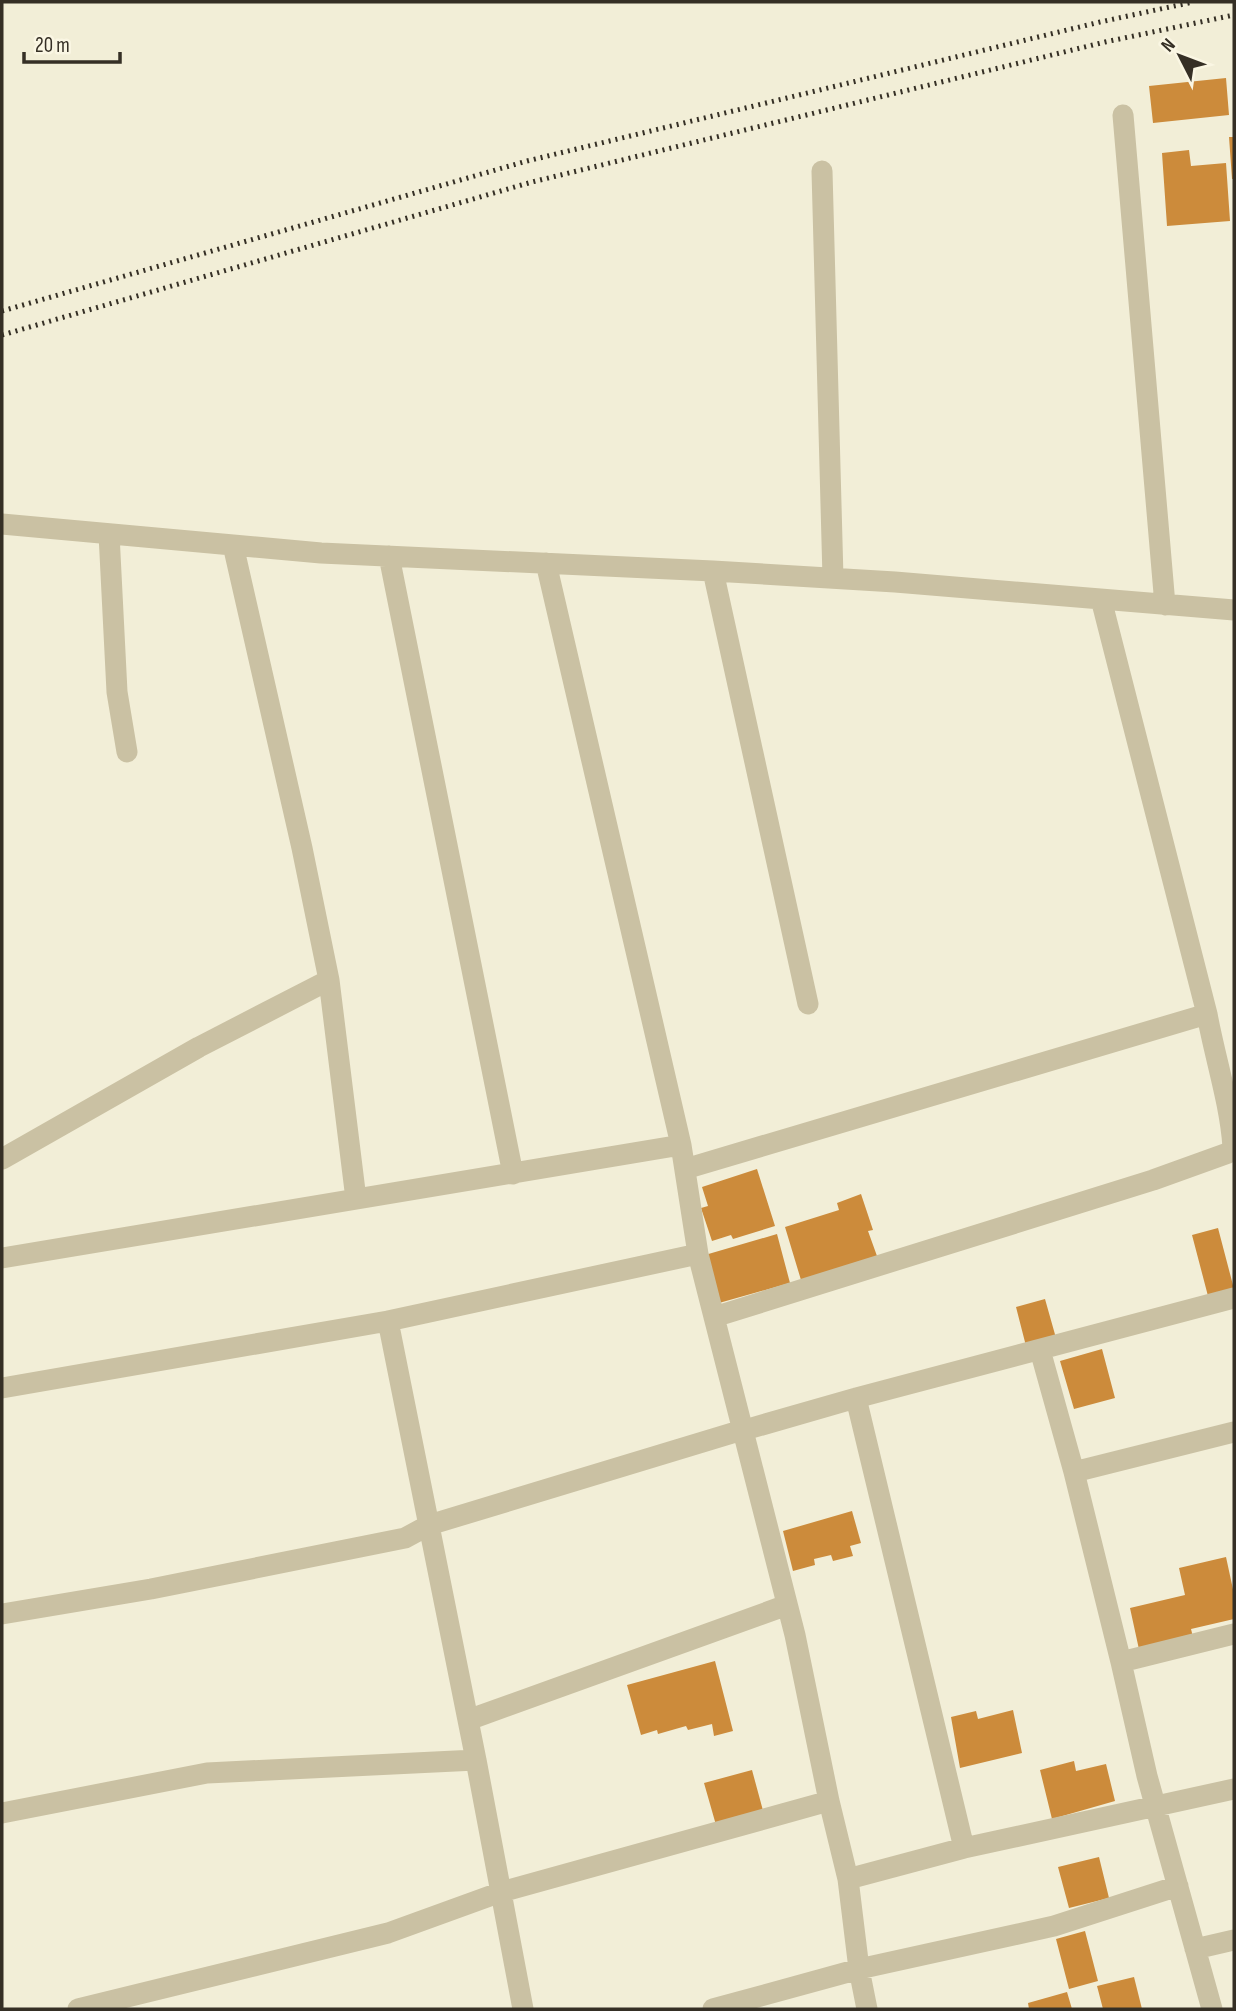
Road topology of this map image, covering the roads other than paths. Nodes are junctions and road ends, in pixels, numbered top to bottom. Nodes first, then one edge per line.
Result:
1 (1123, 115) dead end
2 (822, 170) dead end
3 (2, 524) edge
4 (109, 534) junction
5 (233, 545) junction
6 (389, 556) junction
7 (546, 563) junction
8 (713, 570) junction
9 (833, 578) junction
10 (1101, 599) junction
11 (1166, 605) junction
12 (1234, 610) edge
13 (127, 752) dead end
14 (329, 980) junction
15 (808, 1004) dead end
16 (1207, 1014) junction
17 (681, 1145) junction
18 (2, 1159) edge
19 (685, 1169) junction
20 (513, 1174) junction
21 (356, 1199) junction
22 (698, 1254) junction
23 (2, 1258) edge
24 (1234, 1298) edge
25 (714, 1317) junction
26 (388, 1321) junction
27 (1040, 1350) junction
28 (2, 1388) edge
29 (856, 1398) junction
30 (742, 1428) junction
31 (1234, 1432) edge
32 (1074, 1472) junction
33 (429, 1525) junction
34 (787, 1605) junction
35 (2, 1614) edge
36 (1234, 1634) edge
37 (1121, 1662) junction
38 (468, 1720) junction
39 (476, 1760) junction
40 (1234, 1789) edge
41 (829, 1801) junction
42 (1155, 1806) junction
43 (2, 1813) edge
44 (964, 1848) junction
45 (848, 1879) junction
46 (1178, 1886) junction
47 (501, 1892) junction
48 (1234, 1940) edge
49 (1195, 1949) junction
50 (859, 1969) junction
51 (78, 2009) edge
52 (523, 2009) edge
53 (713, 2009) edge
54 (867, 2009) edge
55 (1212, 2009) edge

1 - 11 street
2 - 9 street
3 - 4 street
4 - 5 street
4 - 13 street
5 - 6 street
5 - 14 street
6 - 7 street
6 - 20 street
7 - 8 street
7 - 17 street
8 - 9 street
8 - 15 street
9 - 10 street
10 - 11 street
10 - 16 street
11 - 12 street
14 - 18 street
14 - 21 street
16 - 19 street
16 - 25 street
17 - 19 street
17 - 20 street
19 - 22 street
20 - 21 street
21 - 23 street
22 - 25 street
22 - 26 street
24 - 27 street
25 - 30 street
26 - 28 street
26 - 33 street
27 - 29 street
27 - 32 street
29 - 30 street
29 - 44 street
30 - 33 street
30 - 34 street
31 - 32 street
32 - 37 street
33 - 35 street
33 - 38 street
34 - 38 street
34 - 41 street
36 - 37 street
37 - 42 street
38 - 39 street
39 - 43 street
39 - 47 street
40 - 42 street
41 - 45 street
41 - 47 street
42 - 44 street
42 - 46 street
44 - 45 street
45 - 50 street
46 - 49 street
46 - 50 street
47 - 51 street
47 - 52 street
48 - 49 street
49 - 55 street
50 - 53 street
50 - 54 street

